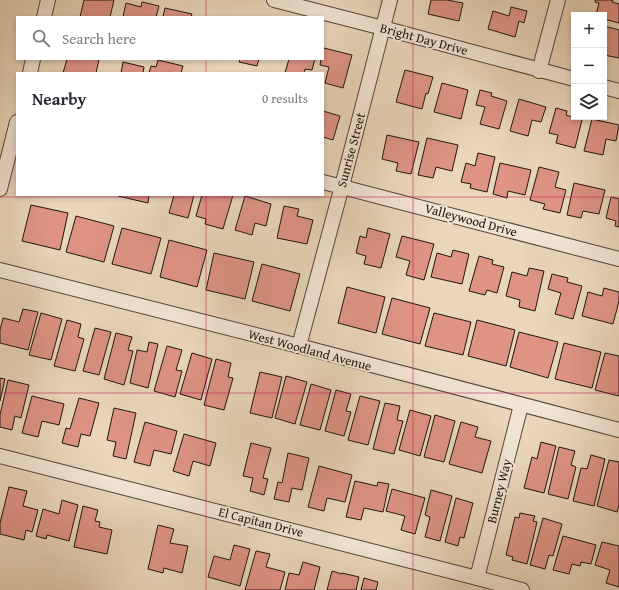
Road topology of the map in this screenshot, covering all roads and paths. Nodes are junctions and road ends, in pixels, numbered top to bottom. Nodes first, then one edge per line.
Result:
1 (48, 0) edge
2 (274, 0) edge
3 (390, 0) edge
4 (558, 0) edge
5 (44, 16) edge
6 (383, 28) junction
7 (33, 60) edge
8 (539, 71) junction
9 (30, 72) edge
10 (571, 79) edge
11 (607, 88) edge
12 (619, 91) edge
13 (16, 126) edge
14 (324, 182) edge
15 (342, 186) junction
16 (0, 189) edge
17 (619, 259) edge
18 (0, 270) edge
19 (299, 346) junction
20 (521, 405) junction
21 (619, 430) edge
22 (0, 456) edge
23 (477, 578) junction
24 (522, 590) edge

1 - 5 street
2 - 6 street, Bright Day Drive
3 - 6 street, Sunrise Street
4 - 8 street
6 - 8 street, Bright Day Drive
6 - 15 street, Sunrise Street
7 - 9 street
8 - 10 street, Bright Day Drive
11 - 12 street
13 - 16 street
14 - 15 street, Valleywood Drive
15 - 17 street, Valleywood Drive
15 - 19 street, Sunrise Street
18 - 19 street, West Woodland Avenue
19 - 20 street, West Woodland Avenue
20 - 21 street, West Woodland Avenue
20 - 23 street, Burney Way
22 - 23 street, El Capitan Drive
23 - 24 street, El Capitan Drive

